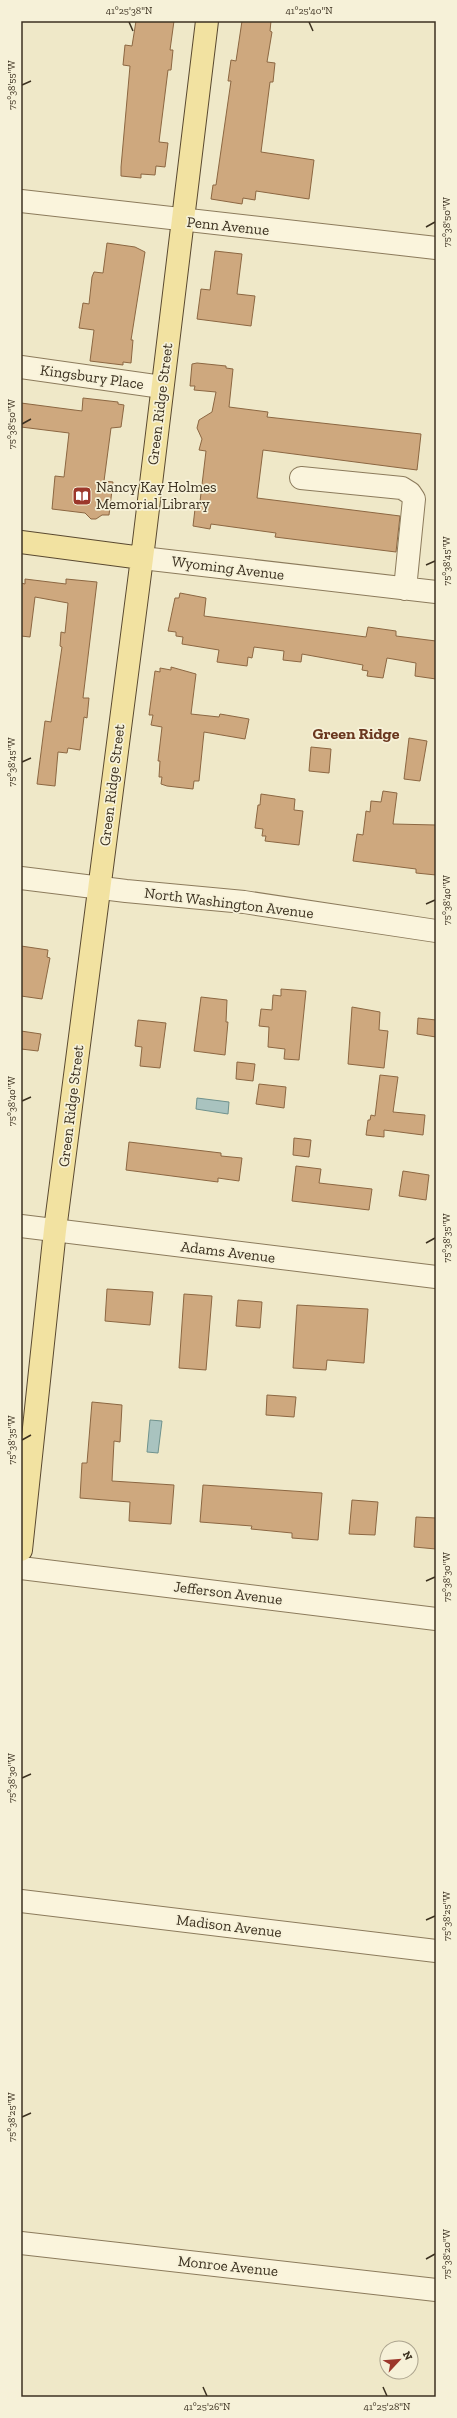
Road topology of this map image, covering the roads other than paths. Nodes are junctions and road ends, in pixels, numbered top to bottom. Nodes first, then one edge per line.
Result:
1 (207, 21) edge
2 (21, 201) edge
3 (183, 221) junction
4 (436, 248) edge
5 (21, 367) edge
6 (162, 387) junction
7 (301, 478) dead end
8 (21, 542) edge
9 (142, 558) junction
10 (405, 589) junction
11 (436, 592) edge
12 (21, 878) edge
13 (99, 888) junction
14 (436, 931) edge
15 (21, 1226) edge
16 (55, 1230) junction
17 (436, 1278) edge
18 (21, 1550) edge
19 (21, 1568) edge
20 (436, 1619) edge
21 (21, 1901) edge
22 (436, 1951) edge
23 (21, 2243) edge
24 (436, 2290) edge

1 - 3 main road, Green Ridge Street
2 - 3 street, Penn Avenue
3 - 4 street, Penn Avenue
3 - 6 main road, Green Ridge Street
5 - 6 street, Kingsbury Place
6 - 9 main road, Green Ridge Street
7 - 10 street
8 - 9 main road, Wyoming Avenue
9 - 10 street, Wyoming Avenue
9 - 13 main road, Green Ridge Street
10 - 11 street, Wyoming Avenue
12 - 13 street, North Washington Avenue
13 - 14 street, North Washington Avenue
13 - 16 main road, Green Ridge Street
15 - 16 street, Adams Avenue
16 - 17 street, Adams Avenue
16 - 18 main road, Green Ridge Street
19 - 20 street, Jefferson Avenue
21 - 22 street, Madison Avenue
23 - 24 street, Monroe Avenue

